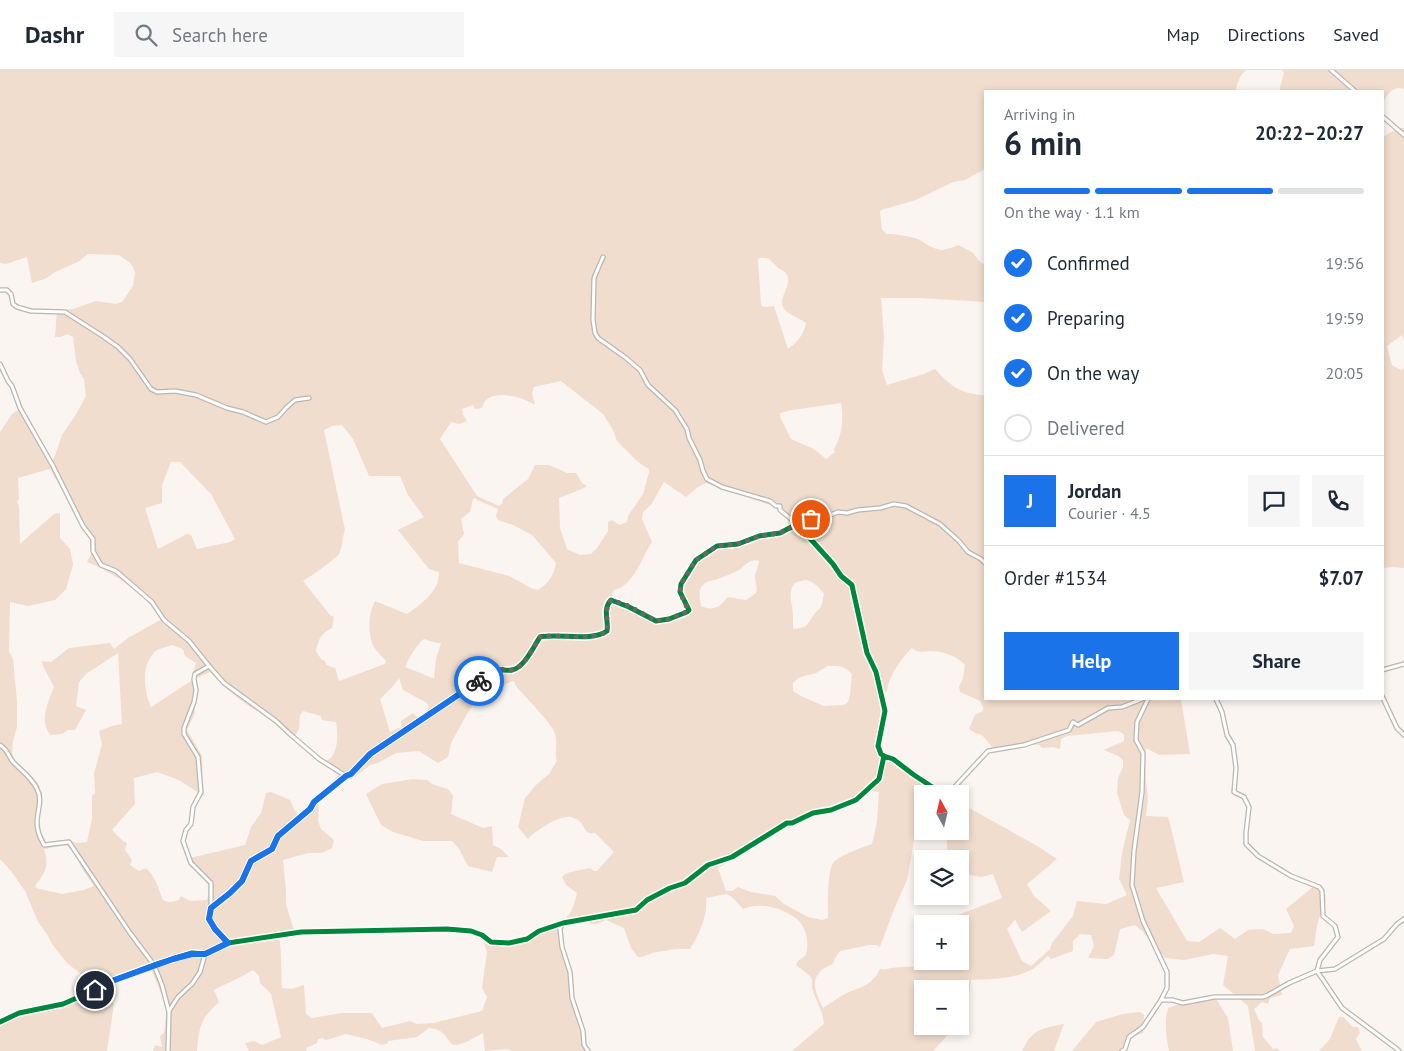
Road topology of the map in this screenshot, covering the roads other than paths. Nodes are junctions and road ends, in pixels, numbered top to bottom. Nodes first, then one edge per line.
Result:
1 (1331, 70) edge
2 (1354, 90) edge
3 (1384, 118) edge
4 (1404, 135) edge
5 (603, 257) dead end
6 (0, 290) edge
7 (0, 364) edge
8 (309, 398) dead end
9 (797, 524) junction
10 (984, 562) edge
11 (1404, 664) edge
12 (209, 666) junction
13 (1384, 669) edge
14 (1140, 700) edge
15 (1148, 700) edge
16 (1216, 700) edge
17 (1384, 700) edge
18 (1404, 735) edge
19 (0, 746) edge
20 (884, 756) junction
21 (346, 776) junction
22 (929, 785) edge
23 (956, 785) edge
24 (211, 908) junction
25 (1404, 919) edge
26 (564, 923) junction
27 (228, 943) junction
28 (205, 954) junction
29 (154, 965) junction
30 (1317, 971) junction
31 (1161, 1000) junction
32 (169, 1012) junction
33 (0, 1022) edge
34 (168, 1051) edge
35 (588, 1051) edge
36 (1122, 1051) edge
37 (1398, 1051) edge

1 - 2 street
3 - 4 street
5 - 9 street
6 - 8 street
7 - 12 street
9 - 10 street
9 - 20 street
9 - 21 street
11 - 13 street
12 - 21 street
12 - 24 street
14 - 23 street
15 - 31 street
16 - 30 street
17 - 18 street
19 - 29 street
20 - 22 street
20 - 26 street
21 - 24 street
24 - 27 street
25 - 30 street
26 - 27 street
26 - 35 street
27 - 28 street
28 - 29 street
28 - 32 street
29 - 32 street
29 - 33 street
30 - 31 street
30 - 37 street
31 - 36 street
32 - 34 street

